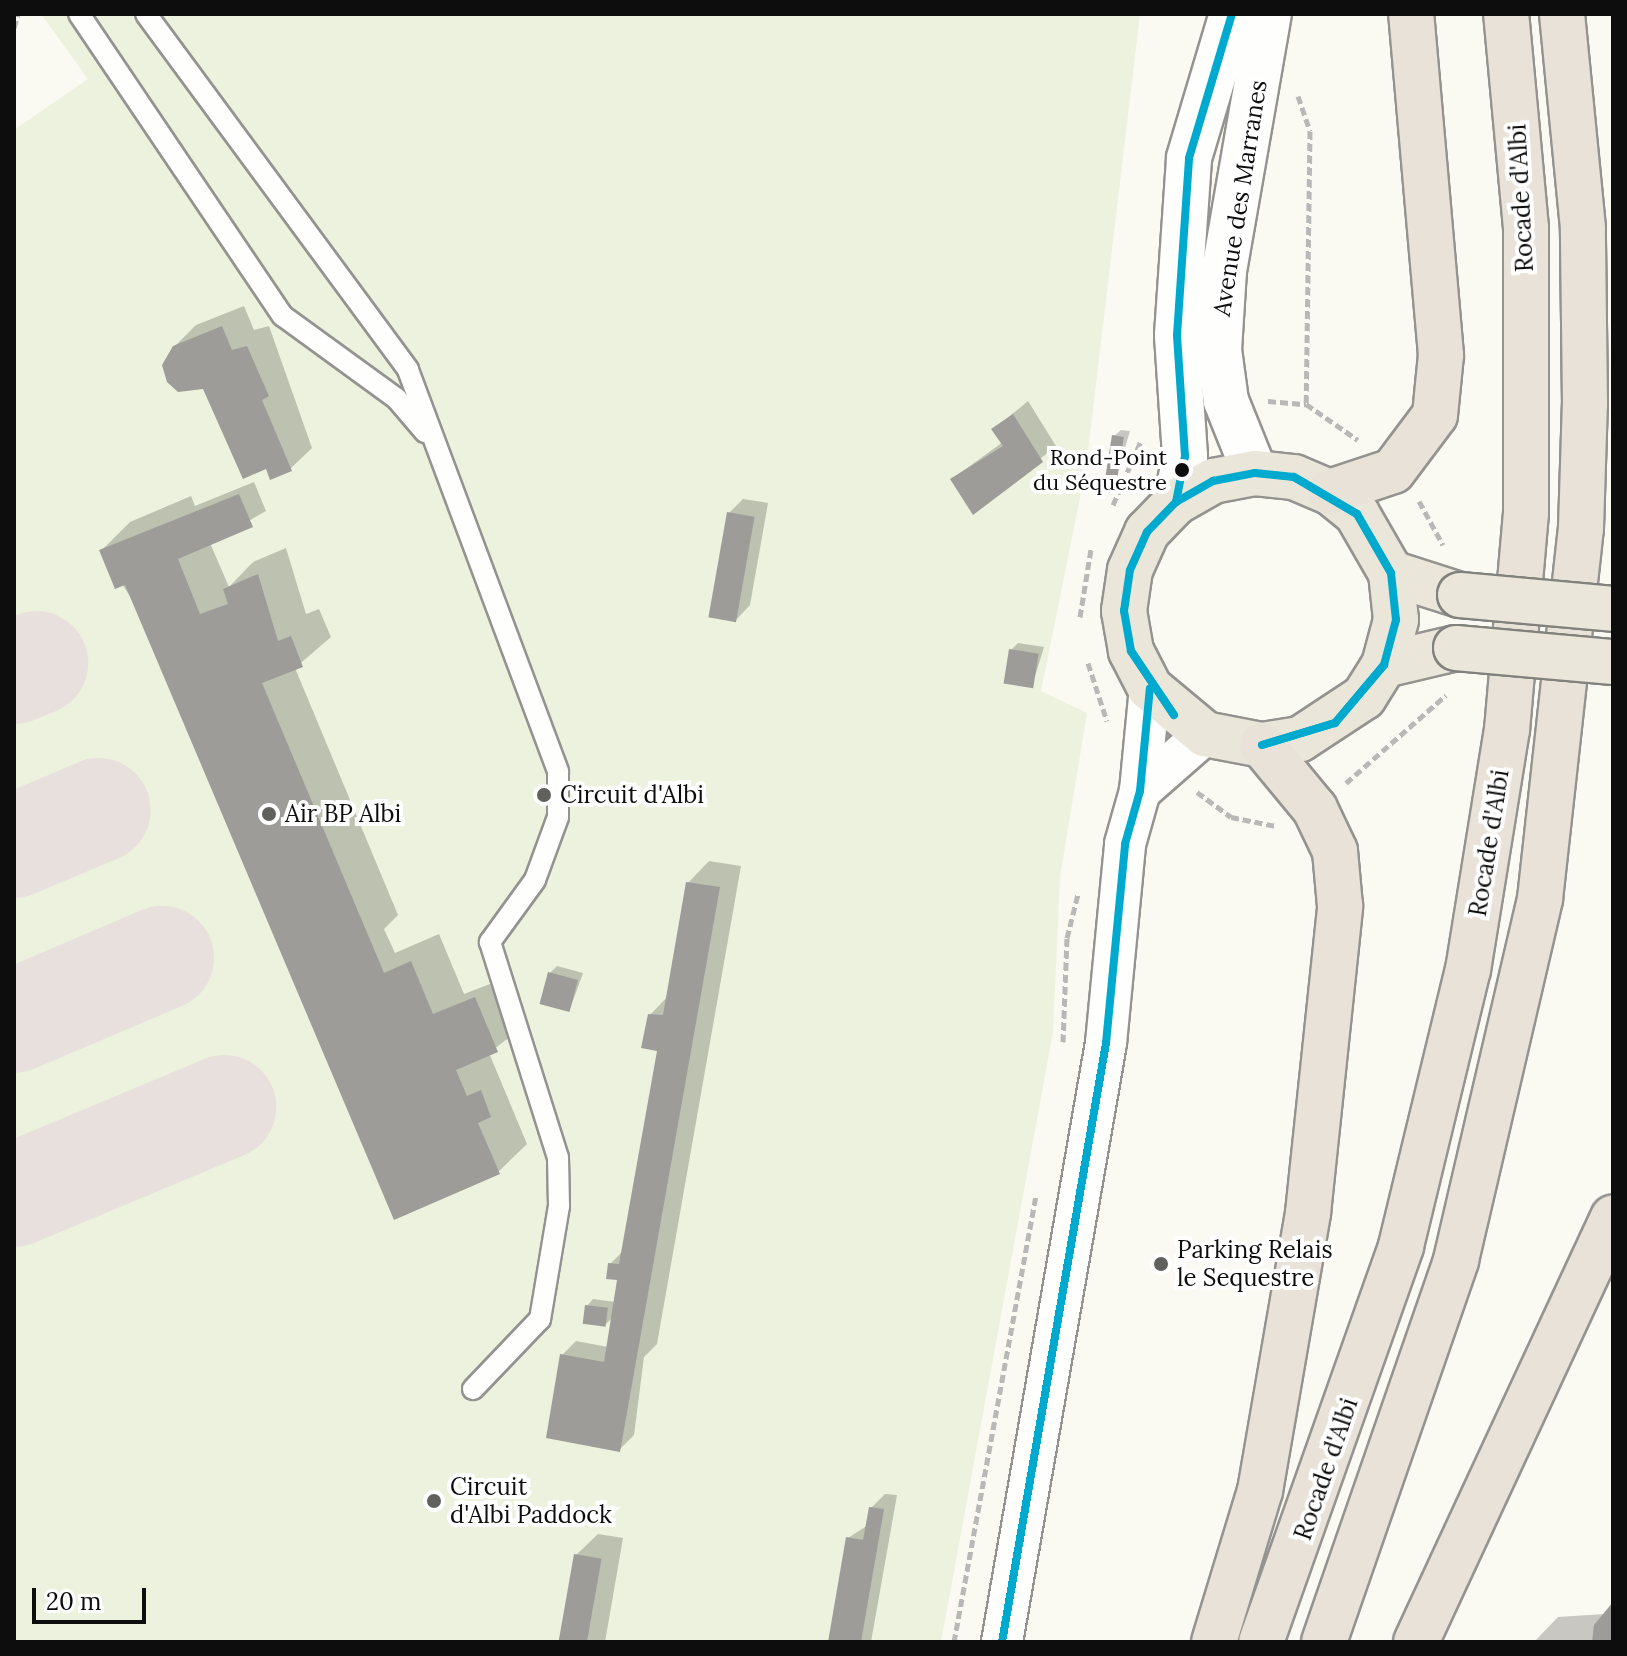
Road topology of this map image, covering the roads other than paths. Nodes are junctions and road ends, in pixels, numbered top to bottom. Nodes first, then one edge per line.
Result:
1 (79, 14) edge
2 (146, 14) edge
3 (1232, 14) edge
4 (1269, 14) edge
5 (1411, 14) edge
6 (1506, 14) edge
7 (1562, 14) edge
8 (437, 448) junction
9 (1255, 473) junction
10 (1330, 492) junction
11 (1176, 502) junction
12 (1391, 573) junction
13 (1613, 609) edge
14 (1613, 662) edge
15 (1384, 665) junction
16 (1150, 688) junction
17 (1205, 734) junction
18 (1262, 745) junction
19 (1140, 791) junction
20 (1613, 1217) edge
21 (473, 1389) dead end
22 (1002, 1642) edge
23 (1214, 1642) edge
24 (1261, 1642) edge
25 (1324, 1642) edge
26 (1416, 1642) edge

1 - 8 lane
2 - 8 lane
3 - 11 street, Avenue des Marranes
4 - 9 street, Avenue des Marranes
5 - 10 highway
6 - 24 highway, Rocade d'Albi
7 - 25 highway
8 - 21 lane
9 - 10 main road
9 - 11 main road
10 - 12 main road
11 - 16 main road
12 - 13 main road, bridge
12 - 15 main road
14 - 15 main road, bridge
15 - 18 main road
16 - 17 main road
16 - 19 street
17 - 18 main road
17 - 19 street
18 - 23 highway
19 - 22 street
20 - 26 highway

